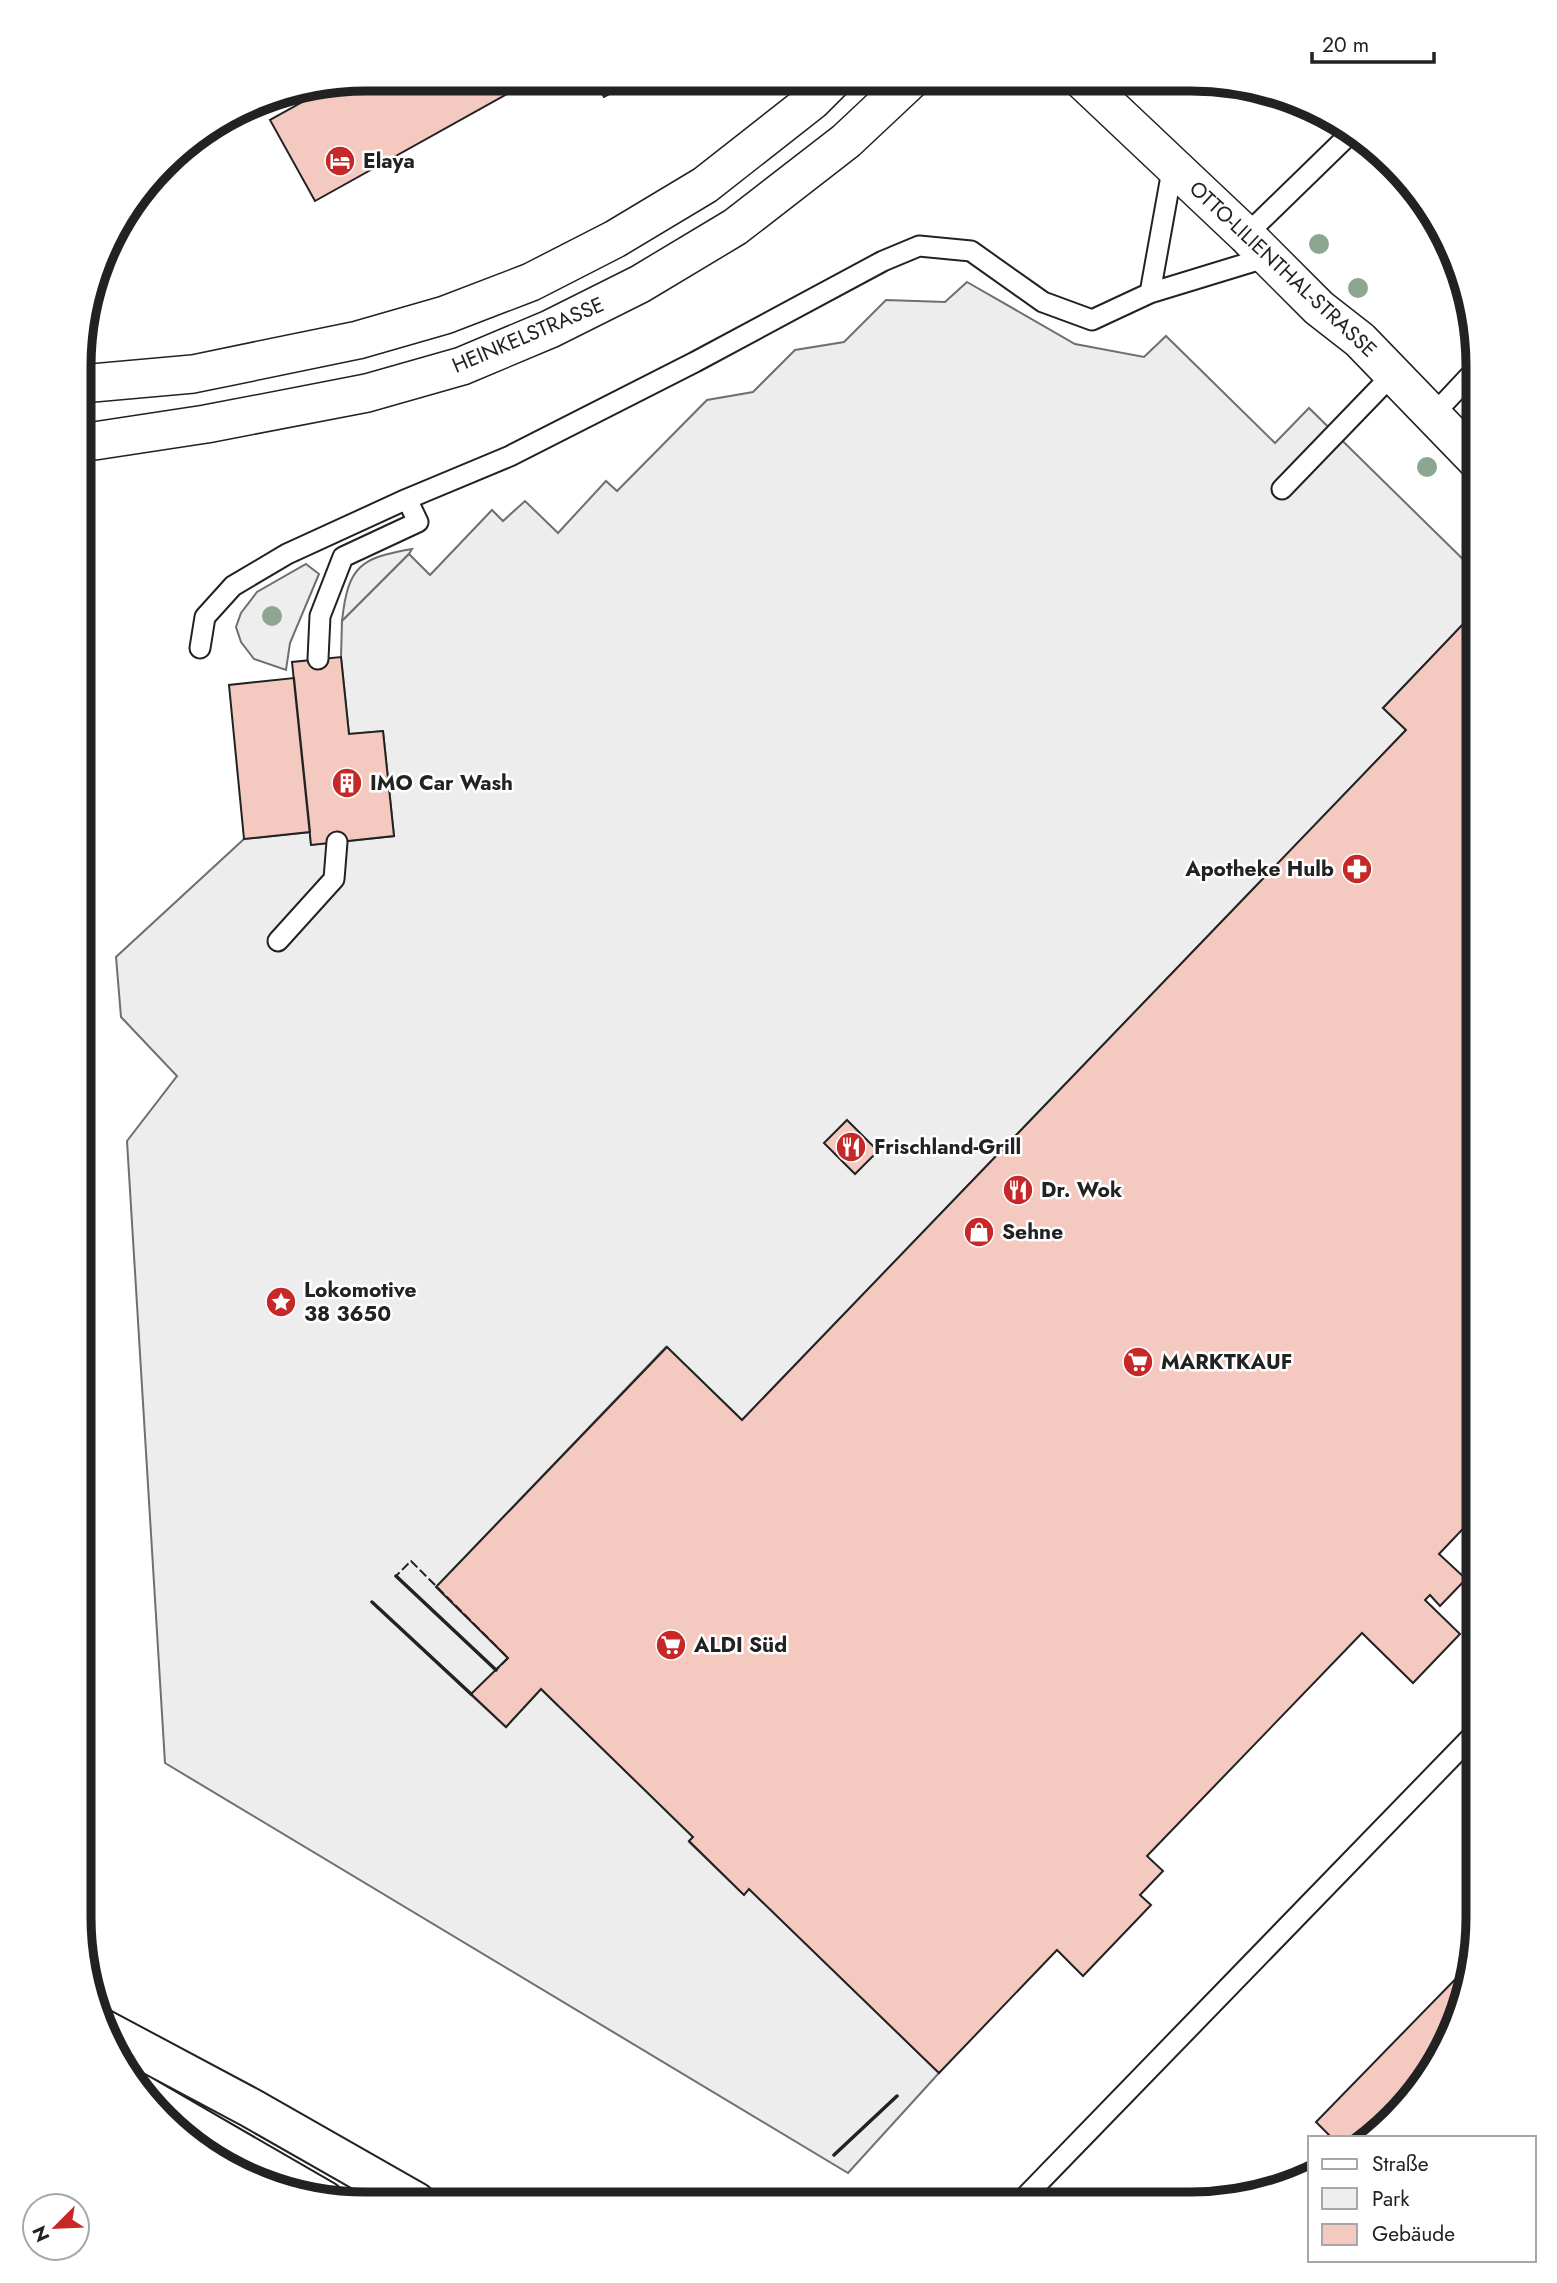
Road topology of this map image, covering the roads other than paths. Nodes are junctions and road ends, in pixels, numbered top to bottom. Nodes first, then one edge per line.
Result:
1 (822, 91) edge
2 (899, 91) edge
3 (1094, 91) edge
4 (1346, 139) edge
5 (1173, 165) junction
6 (1257, 246) junction
7 (1150, 293) junction
8 (1393, 374) junction
9 (1466, 380) edge
10 (91, 383) edge
11 (1433, 415) junction
12 (91, 441) edge
13 (1466, 449) edge
14 (1282, 489) dead end
15 (407, 499) junction
16 (200, 648) dead end
17 (318, 659) dead end
18 (337, 842) dead end
19 (278, 941) dead end
20 (1466, 1742) edge
21 (118, 2037) edge
22 (176, 2115) edge
23 (292, 2182) edge
24 (398, 2192) edge
25 (1030, 2192) edge

1 - 10 street
2 - 12 street, HEINKELSTRASSE
3 - 5 street, OTTO-LILIENTHAL-STRASSE
4 - 6 lane
5 - 6 street, OTTO-LILIENTHAL-STRASSE
5 - 7 lane
6 - 7 lane
6 - 8 street, OTTO-LILIENTHAL-STRASSE
7 - 15 lane
8 - 11 street, OTTO-LILIENTHAL-STRASSE
8 - 14 lane
9 - 11 lane
11 - 13 street, OTTO-LILIENTHAL-STRASSE
15 - 16 lane
15 - 17 lane
18 - 19 lane
20 - 25 lane
21 - 24 highway
22 - 23 highway

